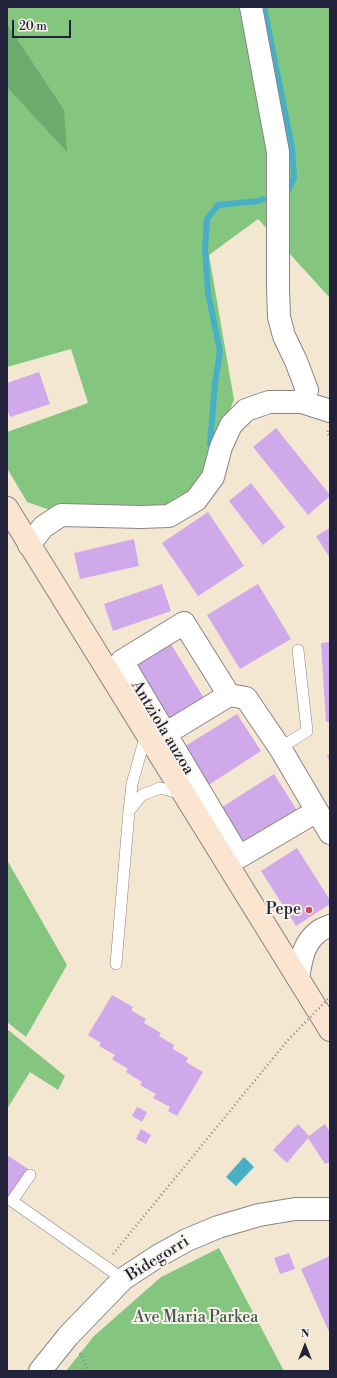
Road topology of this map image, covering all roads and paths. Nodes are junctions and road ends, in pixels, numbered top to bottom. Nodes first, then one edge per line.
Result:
1 (251, 7) edge
2 (302, 402) junction
3 (330, 411) edge
4 (7, 508) edge
5 (30, 545) junction
6 (298, 650) dead end
7 (229, 695) junction
8 (156, 733) junction
9 (280, 748) junction
10 (184, 794) junction
11 (129, 811) junction
12 (317, 811) junction
13 (330, 831) edge
14 (330, 926) edge
15 (116, 964) dead end
16 (298, 978) junction
17 (330, 996) edge
18 (330, 1030) edge
19 (30, 1175) dead end
20 (330, 1209) edge
21 (103, 1265) junction
22 (123, 1279) junction
23 (68, 1336) junction
24 (40, 1371) edge
25 (89, 1371) edge

1 - 2 street
2 - 3 street
2 - 5 street
4 - 5 main road
5 - 8 main road
6 - 9 lane
7 - 8 street
7 - 8 street, Antziola auzoa
7 - 9 street
8 - 10 main road
8 - 11 lane
8 - 12 street, Antziola auzoa
9 - 12 street
10 - 11 lane
10 - 16 main road
11 - 15 lane
12 - 13 street
14 - 16 street
16 - 18 main road
17 - 21 path, bridge
19 - 21 lane
20 - 22 street
21 - 22 lane
22 - 23 street
23 - 24 street
23 - 25 path

